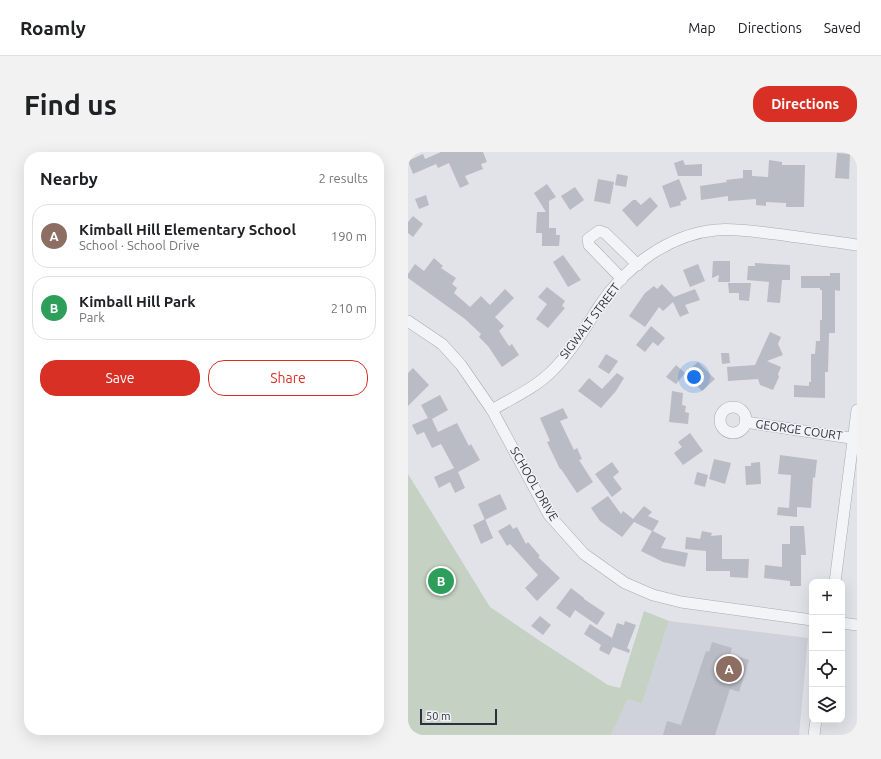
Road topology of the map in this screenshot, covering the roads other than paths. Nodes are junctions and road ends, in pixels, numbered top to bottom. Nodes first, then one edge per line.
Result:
1 (857, 245) edge
2 (638, 265) junction
3 (622, 279) junction
4 (408, 321) edge
5 (492, 410) junction
6 (857, 410) edge
7 (745, 422) dead end
8 (855, 439) edge
9 (835, 579) edge
10 (809, 620) edge
11 (845, 623) edge
12 (857, 625) edge
13 (816, 723) edge
14 (814, 735) edge

1 - 2 street, SIGWALT STREET
2 - 3 street, SIGWALT STREET
2 - 3 street
3 - 5 street, SIGWALT STREET
4 - 5 street, SCHOOL DRIVE
5 - 10 street, SCHOOL DRIVE
6 - 8 street
7 - 8 street, GEORGE COURT
8 - 9 street
11 - 12 street
13 - 14 street

